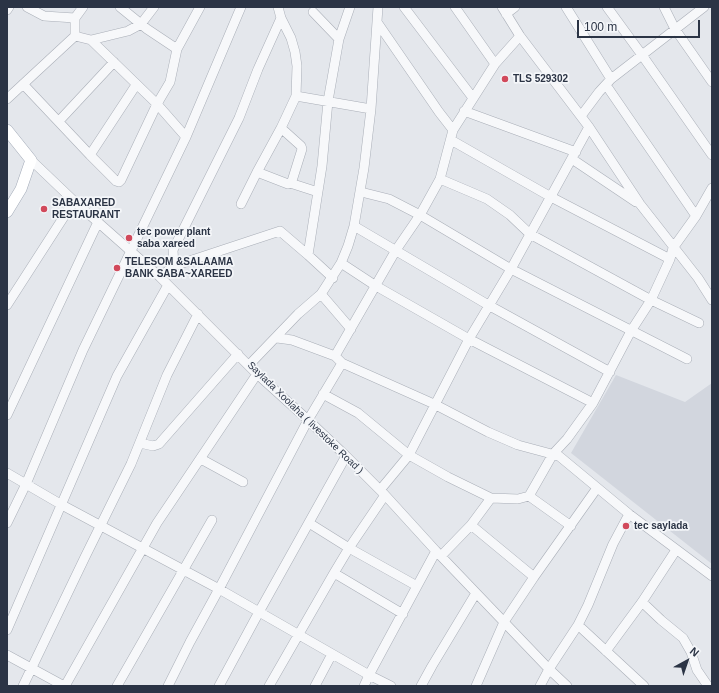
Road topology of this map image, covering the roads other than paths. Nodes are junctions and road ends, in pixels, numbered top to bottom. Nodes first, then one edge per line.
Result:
1 (9, 7) edge
2 (27, 7) edge
3 (83, 7) edge
4 (120, 7) edge
5 (154, 7) edge
6 (200, 7) edge
7 (241, 7) edge
8 (278, 7) edge
9 (350, 7) edge
10 (378, 7) edge
11 (404, 7) edge
12 (455, 7) edge
13 (515, 7) edge
14 (566, 7) edge
15 (606, 7) edge
16 (664, 7) edge
17 (704, 7) edge
18 (7, 10) edge
19 (504, 10) edge
20 (313, 12) dead end
21 (75, 18) junction
22 (281, 18) junction
23 (377, 22) junction
24 (141, 24) junction
25 (675, 30) junction
26 (75, 36) junction
27 (520, 36) junction
28 (339, 39) junction
29 (91, 40) junction
30 (177, 50) junction
31 (642, 55) junction
32 (114, 62) junction
33 (495, 64) junction
34 (608, 82) junction
35 (712, 82) edge
36 (23, 84) junction
37 (136, 85) junction
38 (296, 96) junction
39 (473, 98) junction
40 (7, 99) edge
41 (328, 101) junction
42 (157, 104) junction
43 (371, 109) junction
44 (464, 112) junction
45 (581, 116) junction
46 (59, 121) junction
47 (589, 127) junction
48 (281, 128) junction
49 (7, 130) edge
50 (453, 130) junction
51 (186, 137) junction
52 (451, 140) junction
53 (90, 155) junction
54 (712, 155) edge
55 (574, 156) junction
56 (32, 160) junction
57 (257, 172) junction
58 (440, 179) junction
59 (290, 183) junction
60 (712, 188) edge
61 (318, 192) junction
62 (361, 192) junction
63 (551, 197) junction
64 (74, 201) junction
65 (241, 204) dead end
66 (640, 204) junction
67 (7, 212) edge
68 (420, 215) junction
69 (696, 216) junction
70 (98, 222) junction
71 (354, 226) junction
72 (530, 234) junction
73 (673, 248) junction
74 (396, 250) junction
75 (130, 251) junction
76 (308, 254) junction
77 (670, 259) junction
78 (341, 263) junction
79 (174, 266) junction
80 (511, 269) junction
81 (160, 277) junction
82 (332, 278) junction
83 (168, 285) junction
84 (376, 286) junction
85 (321, 294) junction
86 (651, 300) junction
87 (712, 300) edge
88 (7, 305) edge
89 (490, 306) junction
90 (198, 314) junction
91 (699, 323) dead end
92 (351, 329) junction
93 (631, 331) junction
94 (277, 338) junction
95 (469, 339) junction
96 (238, 354) junction
97 (335, 356) junction
98 (686, 359) dead end
99 (342, 363) junction
100 (249, 365) junction
101 (610, 372) junction
102 (257, 374) junction
103 (324, 394) junction
104 (593, 402) junction
105 (434, 404) junction
106 (7, 415) edge
107 (308, 420) junction
108 (140, 443) junction
109 (553, 454) junction
110 (409, 455) junction
111 (346, 456) junction
112 (201, 459) junction
113 (7, 473) edge
114 (243, 482) dead end
115 (26, 484) junction
116 (597, 488) junction
117 (383, 493) junction
118 (529, 496) junction
119 (491, 498) junction
120 (62, 505) junction
121 (629, 514) junction
122 (212, 520) dead end
123 (7, 523) edge
124 (309, 523) junction
125 (101, 525) junction
126 (471, 525) junction
127 (571, 526) junction
128 (143, 548) junction
129 (349, 548) junction
130 (676, 550) junction
131 (438, 554) junction
132 (183, 570) junction
133 (334, 573) junction
134 (712, 576) edge
135 (534, 577) junction
136 (417, 586) junction
137 (219, 589) junction
138 (476, 593) junction
139 (642, 602) junction
140 (259, 612) junction
141 (403, 614) junction
142 (504, 622) junction
143 (578, 625) junction
144 (7, 630) edge
145 (298, 635) junction
146 (606, 651) junction
147 (332, 654) junction
148 (7, 655) edge
149 (31, 667) junction
150 (549, 670) junction
151 (369, 675) junction
152 (23, 686) edge
153 (64, 686) edge
154 (117, 686) edge
155 (168, 686) edge
156 (220, 686) edge
157 (269, 686) edge
158 (315, 686) edge
159 (364, 686) edge
160 (391, 686) edge
161 (421, 686) edge
162 (476, 686) edge
163 (540, 686) edge
164 (567, 686) edge
165 (644, 686) edge
166 (708, 686) edge

1 - 18 street
2 - 21 street
3 - 21 street
4 - 24 street
5 - 24 street
6 - 30 street
7 - 51 street
8 - 22 street
9 - 28 street
10 - 23 street
11 - 39 street
12 - 33 street
13 - 19 street
14 - 34 street
15 - 31 street
16 - 25 street
17 - 25 street
19 - 27 street
20 - 28 street
21 - 26 street
22 - 38 street
22 - 79 street
23 - 43 street
23 - 50 street
24 - 29 street
24 - 30 street
25 - 31 street
25 - 35 street
26 - 29 street
26 - 36 street
27 - 33 street
27 - 45 street
28 - 41 street
29 - 32 street
30 - 42 street
31 - 34 street
31 - 54 street
32 - 37 street
32 - 46 street
33 - 39 street
34 - 45 street
34 - 69 street
36 - 40 street
36 - 46 street
37 - 42 street
37 - 53 street
38 - 41 street
38 - 48 street
39 - 44 street
41 - 43 street
41 - 61 street
42 - 51 street
42 - 53 street
43 - 62 street
44 - 50 street
44 - 55 street
45 - 47 street
46 - 53 street
47 - 55 street
47 - 66 street
48 - 57 street
48 - 59 street
49 - 56 main road
50 - 52 street
51 - 75 street
52 - 58 street
52 - 63 street
55 - 63 street
55 - 66 street
56 - 64 street, Saylada Xoolaha ( livestoke Road )
56 - 67 main road
57 - 59 street
57 - 65 street
58 - 68 street
58 - 72 street
59 - 61 street
60 - 69 street
61 - 76 street
62 - 68 street
62 - 71 street
63 - 72 street
63 - 77 street
64 - 70 street, Saylada Xoolaha ( livestoke Road )
64 - 88 street
66 - 73 street
68 - 74 street
68 - 80 street
69 - 73 street
70 - 75 street, Saylada Xoolaha ( livestoke Road )
70 - 106 street
71 - 74 street
71 - 78 street
72 - 80 street
72 - 86 street
73 - 77 street
73 - 87 street
74 - 84 street
74 - 89 street
75 - 81 street, Saylada Xoolaha ( livestoke Road )
75 - 115 street
76 - 79 street
76 - 82 street
77 - 86 street
78 - 82 street
78 - 84 street
79 - 81 street
80 - 89 street
80 - 93 street
81 - 83 street, Saylada Xoolaha ( livestoke Road )
82 - 85 street
83 - 90 street, Saylada Xoolaha ( livestoke Road )
83 - 120 street
84 - 92 street
84 - 95 street
85 - 92 street
85 - 94 street
86 - 91 street
86 - 93 street
89 - 95 street
89 - 101 street
90 - 96 street, Saylada Xoolaha ( livestoke Road )
90 - 108 street
92 - 97 street
93 - 98 street
93 - 101 street
94 - 97 street
94 - 100 street
95 - 104 street
95 - 105 street
96 - 100 street, Saylada Xoolaha ( livestoke Road )
96 - 108 street
97 - 99 street
99 - 103 street
99 - 105 street
100 - 102 street, Saylada Xoolaha ( livestoke Road )
101 - 104 street
102 - 107 street, Saylada Xoolaha ( livestoke Road )
102 - 112 street
103 - 107 street
103 - 110 street
104 - 109 street
105 - 109 street
105 - 110 street
107 - 111 street, Saylada Xoolaha ( livestoke Road )
107 - 137 street
108 - 125 street
109 - 116 street
109 - 118 street
110 - 117 street
110 - 119 street
111 - 117 street, Saylada Xoolaha ( livestoke Road )
111 - 124 street
112 - 114 street
112 - 128 street
113 - 115 street
115 - 120 street
115 - 123 street
116 - 121 street
116 - 127 street
117 - 129 street
117 - 131 street, Saylada Xoolaha ( livestoke Road )
118 - 119 street
118 - 127 street
119 - 126 street
120 - 125 street
120 - 144 street
121 - 130 street
121 - 143 street
122 - 132 street
124 - 129 street
124 - 140 street
125 - 128 street
125 - 149 street
126 - 131 street
126 - 135 street
127 - 135 street
128 - 132 street
128 - 153 street
129 - 133 street
129 - 136 street
130 - 134 street
130 - 139 street
131 - 136 street
131 - 138 street, Saylada Xoolaha ( livestoke Road )
132 - 137 street
132 - 154 street
133 - 141 street
133 - 145 street
135 - 142 street
136 - 141 street
137 - 140 street
137 - 155 street
138 - 142 street, Saylada Xoolaha ( livestoke Road )
138 - 161 street
139 - 146 street
139 - 166 street
140 - 145 street
140 - 156 street
141 - 151 street
142 - 150 street, Saylada Xoolaha ( livestoke Road )
142 - 162 street
143 - 146 street
143 - 150 street
145 - 147 street
145 - 157 street
146 - 165 street
147 - 151 street
147 - 158 street
148 - 149 street
149 - 152 street
149 - 153 street
150 - 163 street
150 - 164 street, Saylada Xoolaha ( livestoke Road )
151 - 159 street
151 - 160 street

